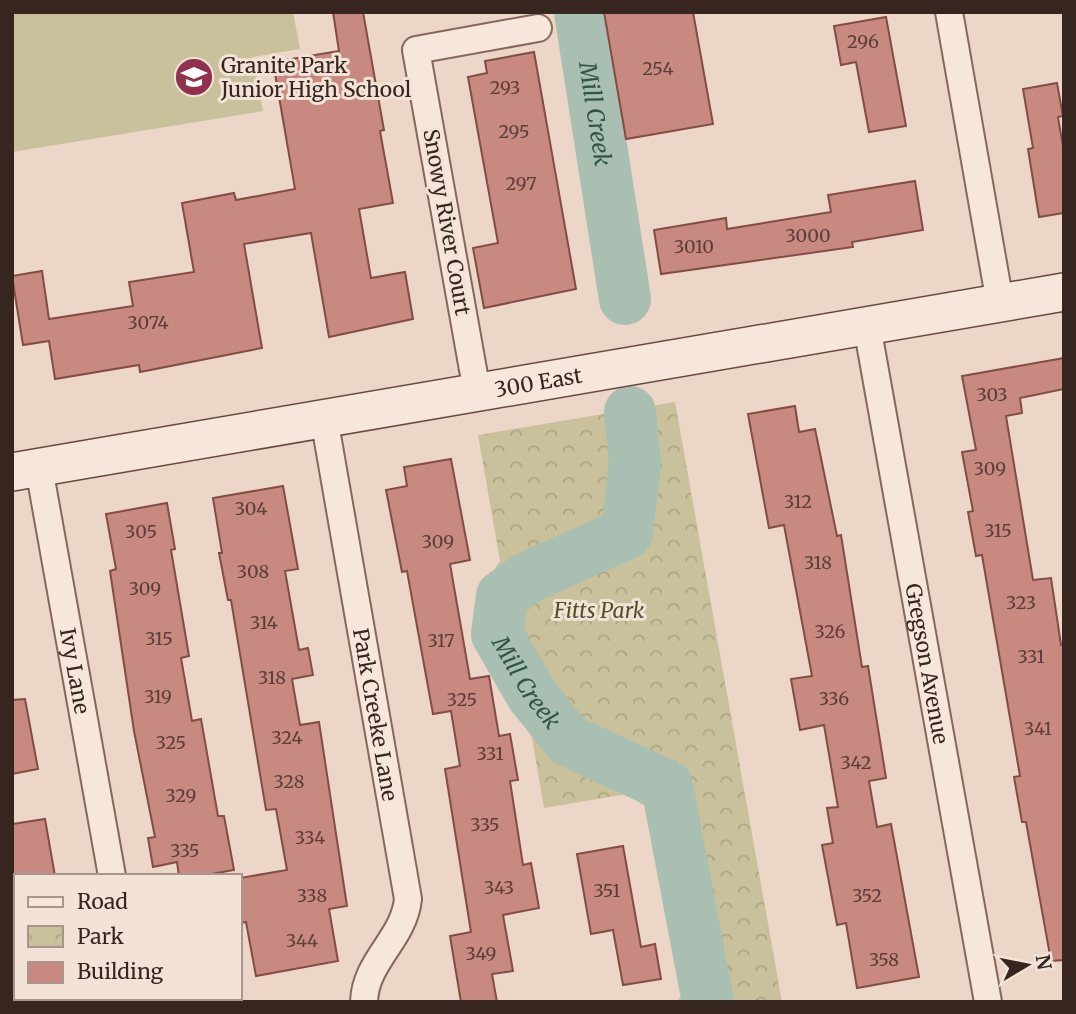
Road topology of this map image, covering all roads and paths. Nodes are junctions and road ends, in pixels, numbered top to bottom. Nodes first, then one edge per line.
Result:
1 (949, 12) edge
2 (538, 28) dead end
3 (1064, 292) edge
4 (1000, 303) junction
5 (867, 326) junction
6 (477, 392) junction
7 (324, 418) junction
8 (25, 470) edge
9 (112, 874) edge
10 (364, 1002) edge
11 (988, 1002) edge

1 - 4 street
2 - 6 street, Snowy River Court
3 - 4 street, 300 East
4 - 5 street, 300 East
5 - 6 street, 300 East
5 - 11 street, Gregson Avenue
6 - 7 street, 300 East
7 - 8 street, 300 East
7 - 10 street, Park Creeke Lane
8 - 9 street, Ivy Lane

